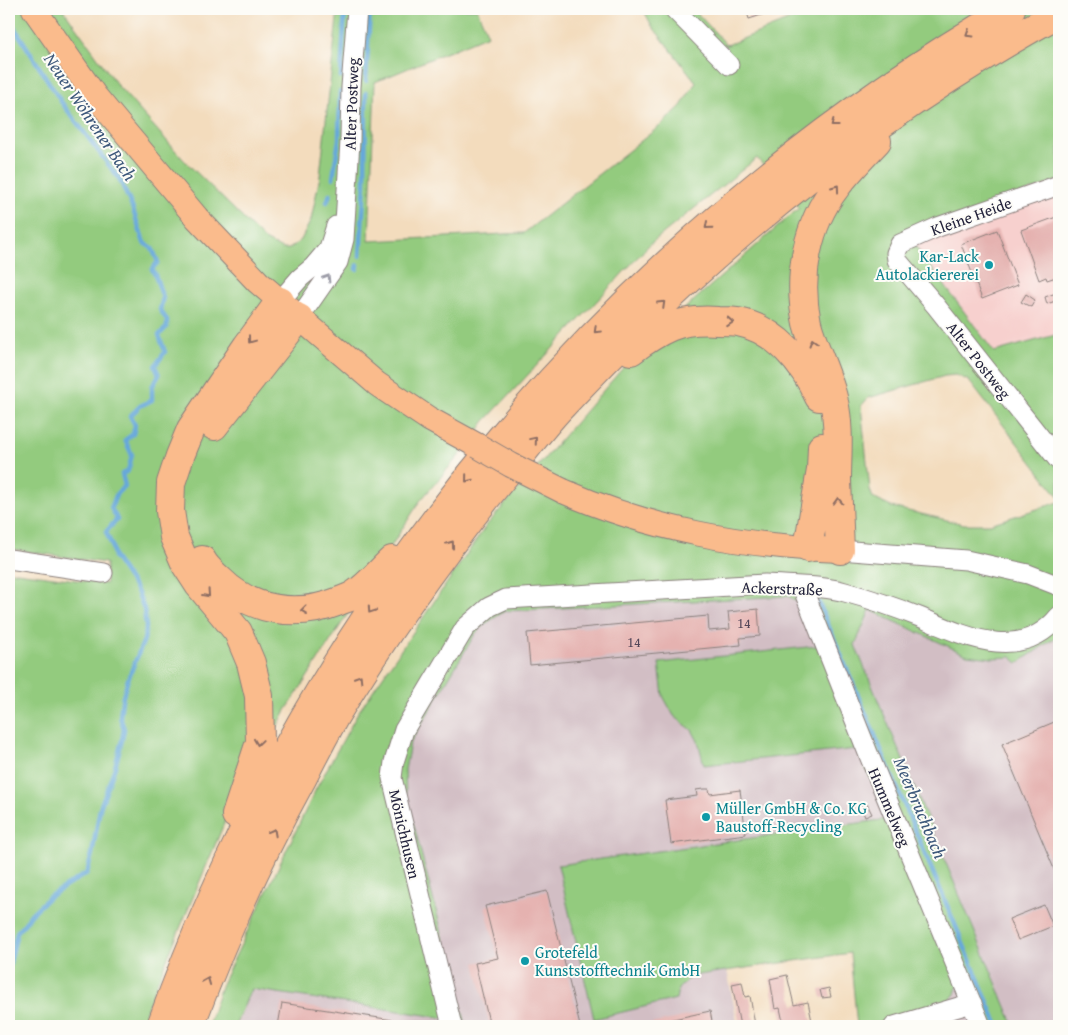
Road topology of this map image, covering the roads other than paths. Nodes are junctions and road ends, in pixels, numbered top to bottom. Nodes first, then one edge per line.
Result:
1 (34, 9) edge
2 (357, 9) edge
3 (674, 9) edge
4 (1011, 9) edge
5 (1059, 13) edge
6 (729, 65) dead end
7 (912, 101) junction
8 (1059, 185) edge
9 (896, 260) joint
10 (290, 310) junction
11 (579, 389) junction
12 (1059, 461) edge
13 (428, 527) junction
14 (808, 548) junction
15 (840, 550) junction
16 (9, 559) edge
17 (103, 573) dead end
18 (1059, 586) edge
19 (802, 587) junction
20 (490, 607) joint
21 (1059, 616) edge
22 (204, 916) junction
23 (972, 1003) junction
24 (161, 1026) edge
25 (190, 1026) edge
26 (452, 1026) edge
27 (894, 1026) edge
28 (981, 1026) edge

1 - 10 main road
2 - 10 street, Alter Postweg
3 - 6 street
4 -> 13 highway
5 - 7 highway
11 -> 7 highway
15 -> 7 highway
8 - 9 street, Kleine Heide
9 - 12 street, Alter Postweg
13 -> 10 highway
10 - 14 main road, bridge
10 -> 22 highway
11 -> 14 highway
25 -> 11 highway
13 -> 22 highway
14 - 15 main road
15 - 18 street
16 - 17 street
19 - 20 street, Ackerstraße
19 - 21 street, Ackerstraße
19 - 23 street, Hummelweg
20 - 26 street, Mönichhusen
22 - 24 highway
23 - 27 street
23 - 28 street, Hummelweg

